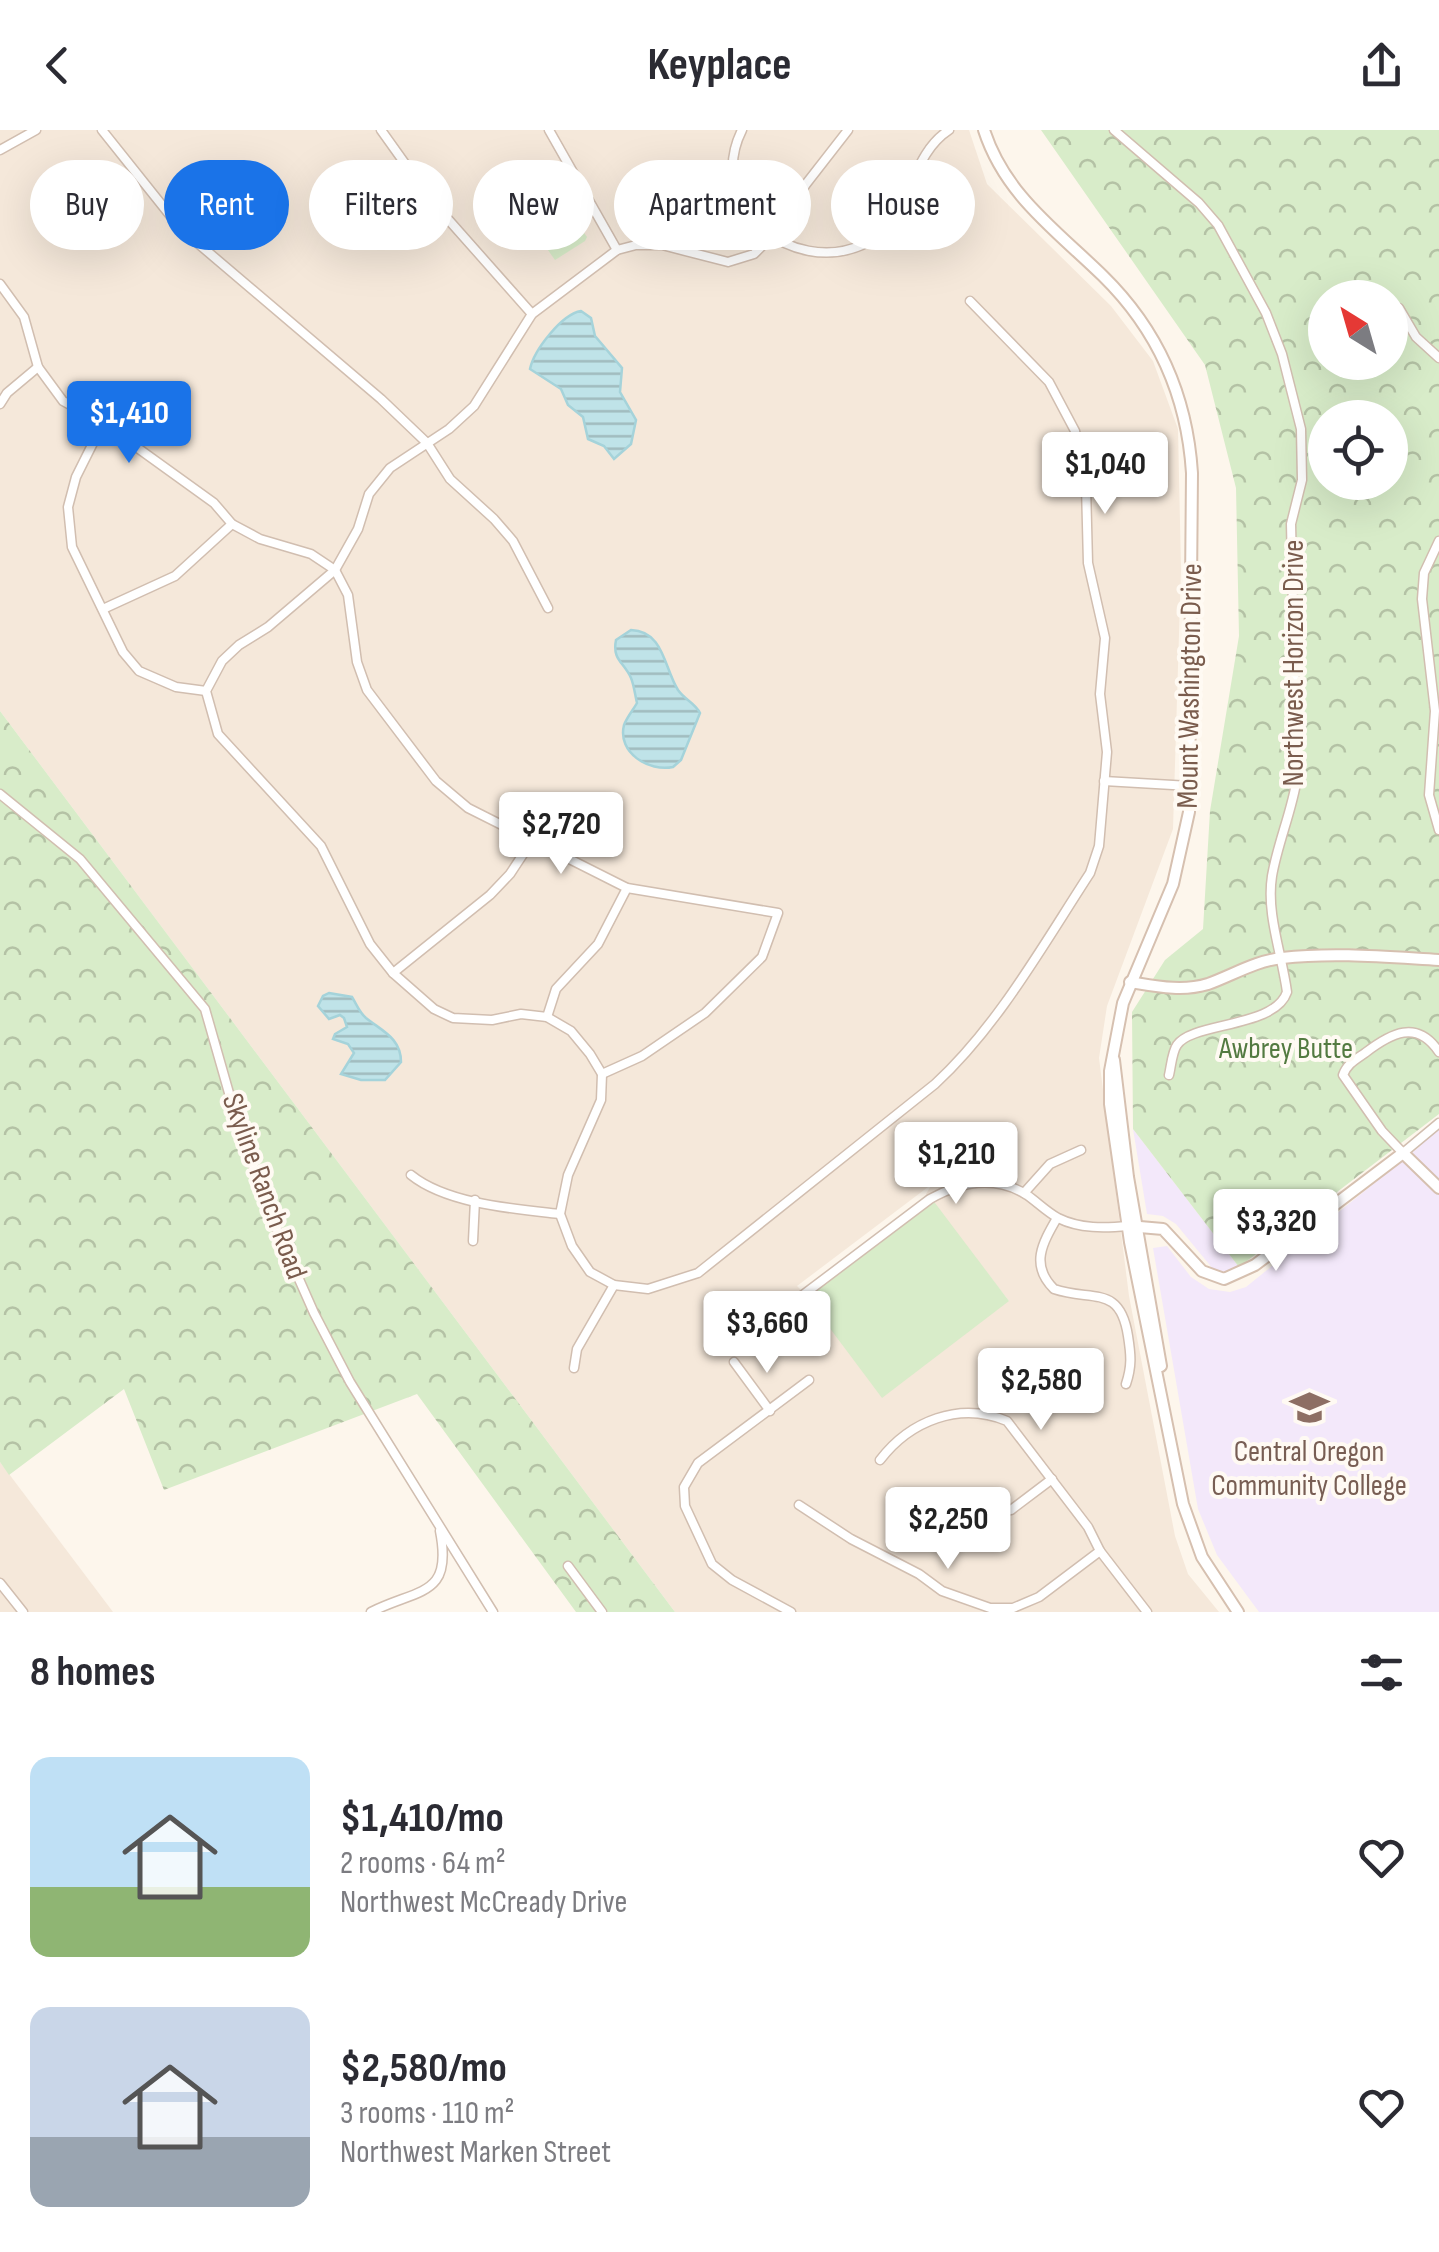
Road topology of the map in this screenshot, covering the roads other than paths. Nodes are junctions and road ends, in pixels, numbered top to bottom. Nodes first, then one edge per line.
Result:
1 (36, 130) edge
2 (102, 130) edge
3 (381, 130) edge
4 (549, 130) edge
5 (742, 130) edge
6 (848, 130) edge
7 (949, 130) edge
8 (984, 130) edge
9 (1114, 130) edge
10 (0, 150) edge
11 (733, 160) edge
12 (811, 178) edge
13 (614, 245) edge
14 (811, 249) edge
15 (617, 250) edge
16 (681, 250) edge
17 (758, 250) edge
18 (0, 284) edge
19 (970, 301) dead end
20 (532, 314) junction
21 (1408, 323) edge
22 (1439, 358) edge
23 (38, 368) junction
24 (0, 404) edge
25 (102, 423) junction
26 (427, 443) junction
27 (232, 524) junction
28 (1439, 541) edge
29 (335, 570) junction
30 (548, 608) dead end
31 (102, 609) junction
32 (206, 692) junction
33 (1104, 781) junction
34 (1190, 786) junction
35 (0, 794) edge
36 (1439, 830) edge
37 (531, 842) junction
38 (627, 888) junction
39 (1280, 958) junction
40 (1439, 960) edge
41 (394, 973) junction
42 (1130, 982) junction
43 (547, 1018) junction
44 (1439, 1052) edge
45 (602, 1074) junction
46 (1169, 1075) dead end
47 (1439, 1123) edge
48 (1082, 1150) dead end
49 (1404, 1153) junction
50 (411, 1174) dead end
51 (1439, 1188) edge
52 (1024, 1193) junction
53 (474, 1200) junction
54 (560, 1214) junction
55 (1058, 1218) junction
56 (1133, 1226) junction
57 (474, 1241) dead end
58 (614, 1286) junction
59 (794, 1301) dead end
60 (734, 1362) dead end
61 (574, 1368) dead end
62 (809, 1380) dead end
63 (1126, 1384) dead end
64 (770, 1411) junction
65 (880, 1460) dead end
66 (1052, 1479) junction
67 (799, 1505) dead end
68 (996, 1514) dead end
69 (438, 1524) junction
70 (1100, 1551) junction
71 (568, 1566) dead end
72 (0, 1582) edge
73 (1234, 1610) edge
74 (24, 1612) edge
75 (371, 1612) edge
76 (493, 1612) edge
77 (602, 1612) edge
78 (792, 1612) edge
79 (1148, 1612) edge

1 - 10 street
2 - 26 street
3 - 20 street
4 - 13 street
5 - 11 street
6 - 12 street
7 - 14 street
8 - 34 main road, Mount Washington Drive
9 - 39 street, Northwest Horizon Drive
15 - 20 street
16 - 17 street
18 - 23 street
19 - 33 street
20 - 26 street
21 - 22 street
23 - 24 street
23 - 25 street
25 - 27 street
25 - 31 street
26 - 29 street
26 - 30 street
27 - 29 street
27 - 31 street
28 - 36 street
29 - 32 street
29 - 37 street
31 - 32 street
32 - 41 street
33 - 34 street
33 - 58 street
34 - 42 main road, Mount Washington Drive
35 - 69 street, Skyline Ranch Road
37 - 38 street
37 - 41 street
38 - 43 street
38 - 45 street
39 - 40 main road
39 - 42 main road
39 - 46 street, Northwest Horizon Drive
41 - 43 street
42 - 56 main road, Mount Washington Drive
43 - 45 street
44 - 49 street
45 - 54 street
47 - 49 street
48 - 52 street
49 - 51 main road
49 - 56 main road
50 - 53 street
52 - 55 street
52 - 59 street
53 - 54 street
53 - 57 street
54 - 58 street
55 - 56 street
55 - 63 street
56 - 73 main road, Mount Washington Drive
58 - 61 street
60 - 64 street
62 - 64 street
64 - 78 street
65 - 66 street
66 - 68 street
66 - 70 street
67 - 70 street
69 - 75 street
69 - 76 street, Skyline Ranch Road
70 - 79 street
71 - 77 street
72 - 74 street

